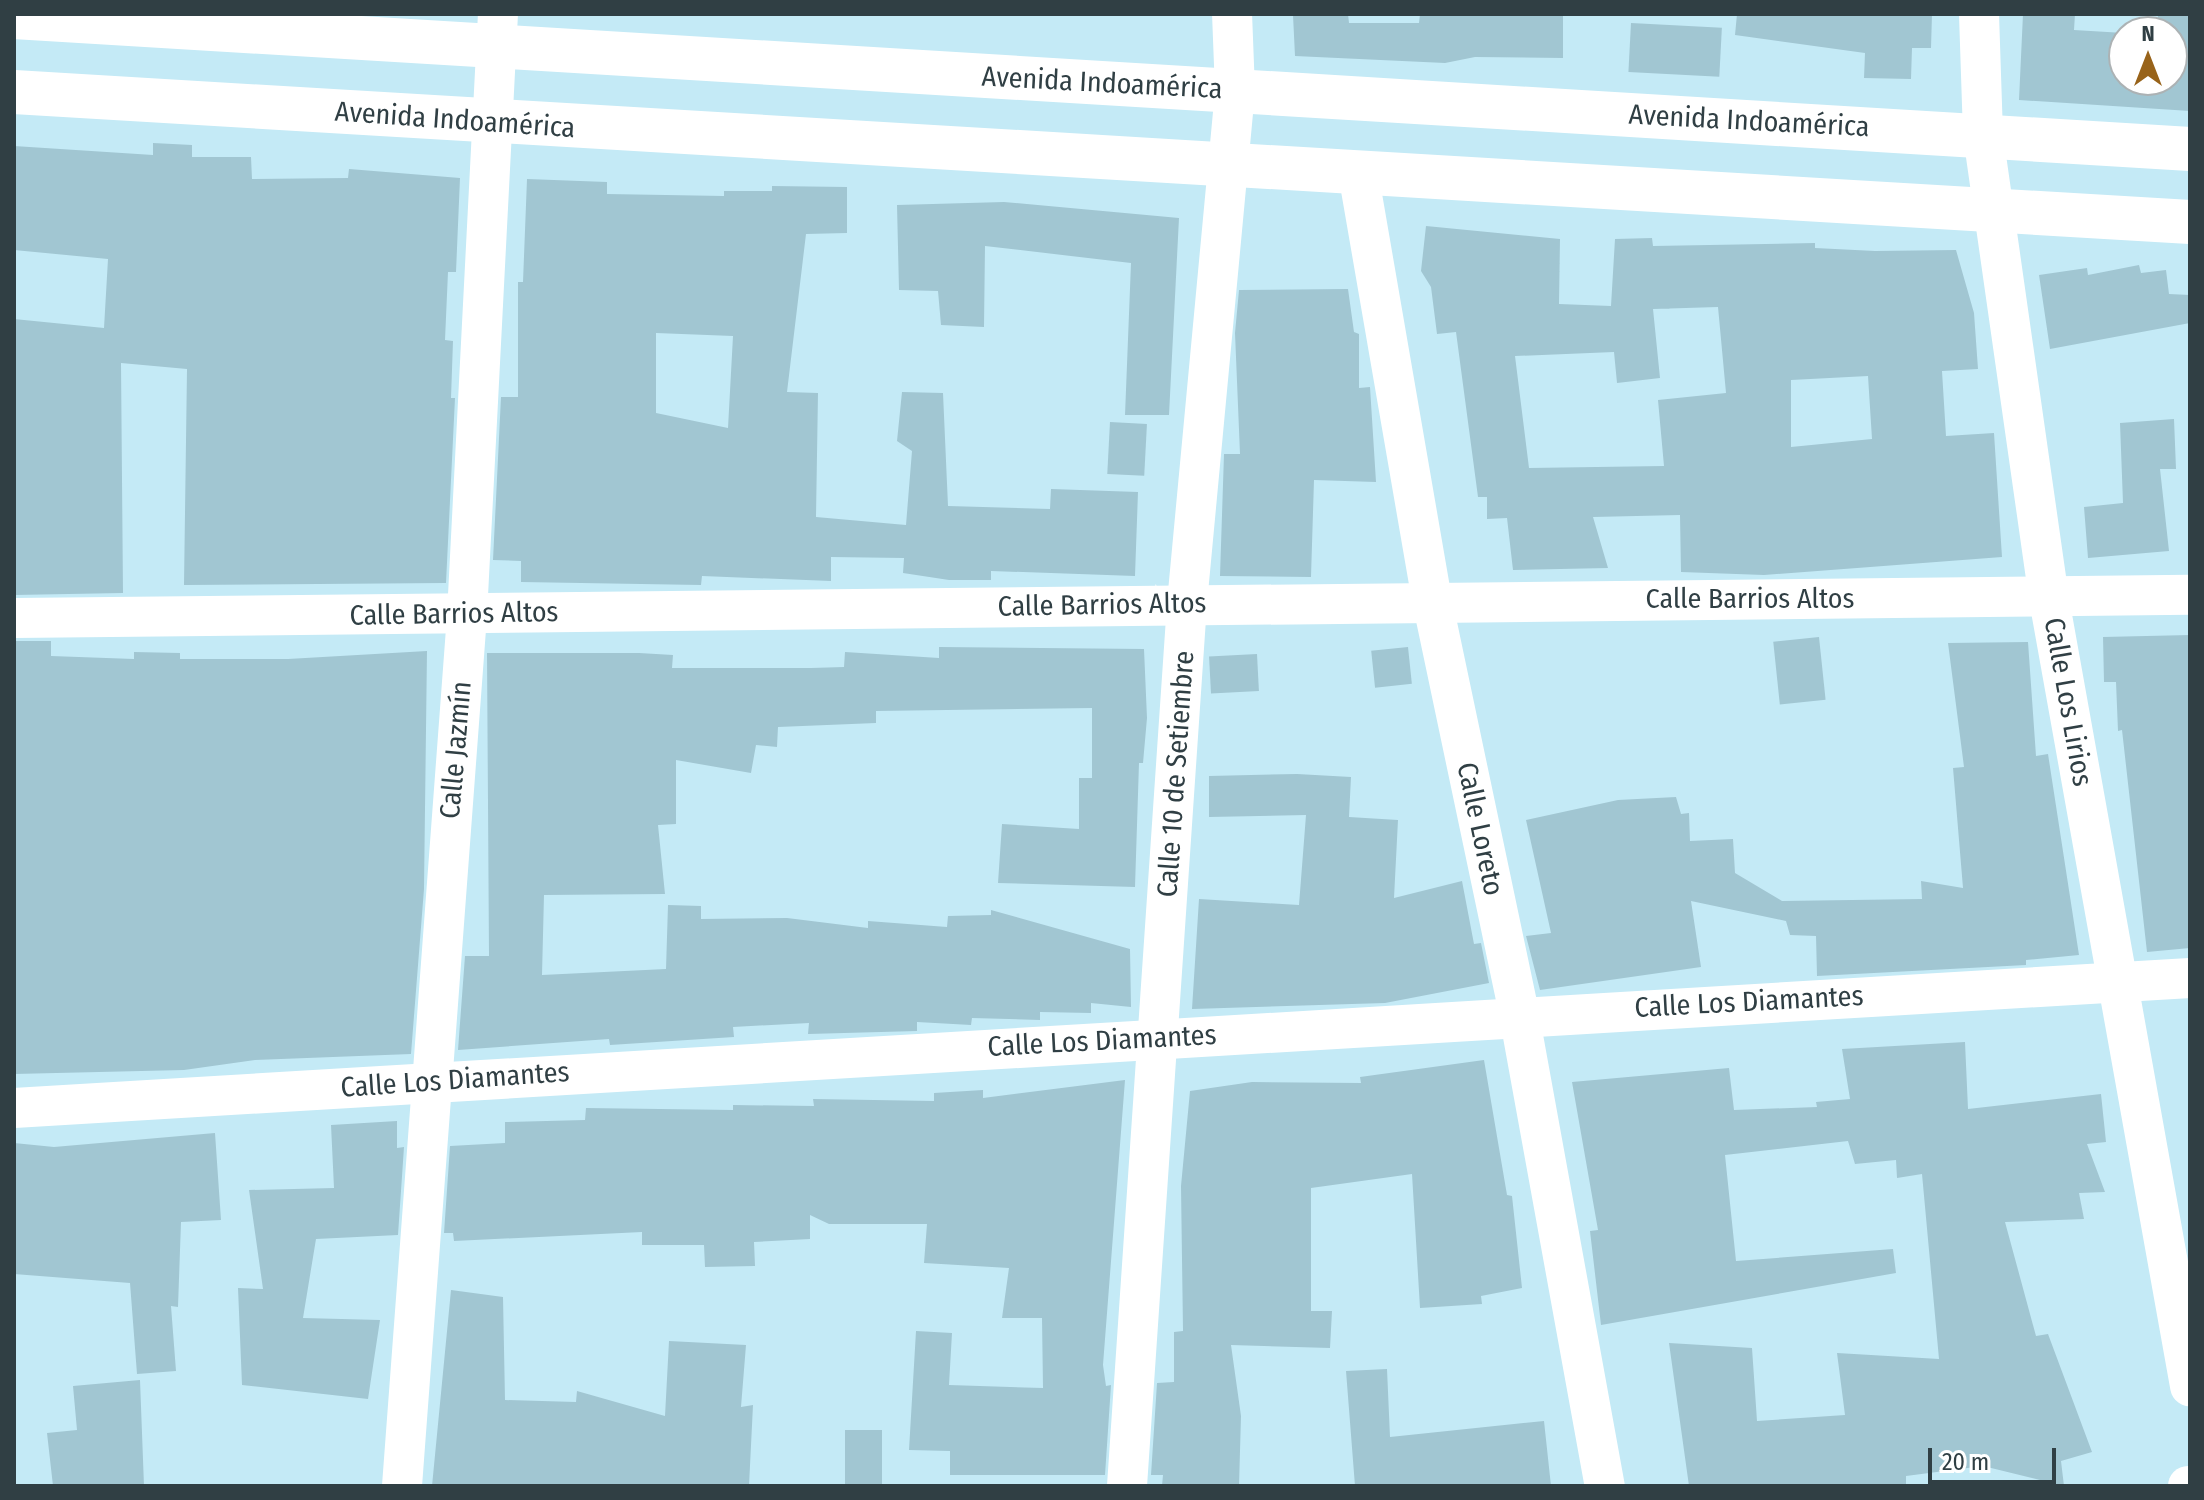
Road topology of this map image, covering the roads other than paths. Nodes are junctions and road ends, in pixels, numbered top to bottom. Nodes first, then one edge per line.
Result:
1 (1232, 14) edge
2 (1979, 14) edge
3 (14, 17) edge
4 (498, 30) edge
5 (1235, 91) junction
6 (14, 92) edge
7 (494, 123) junction
8 (1983, 135) junction
9 (2190, 149) edge
10 (1226, 164) junction
11 (1358, 172) junction
12 (1994, 210) junction
13 (2190, 222) edge
14 (2190, 595) edge
15 (2049, 599) junction
16 (1432, 600) junction
17 (1187, 603) junction
18 (467, 615) junction
19 (14, 618) edge
20 (2190, 978) edge
21 (2120, 983) junction
22 (1519, 1014) junction
23 (1160, 1038) junction
24 (429, 1080) junction
25 (14, 1108) edge
26 (2190, 1386) edge
27 (402, 1486) edge
28 (1127, 1486) edge
29 (1605, 1486) edge

1 - 5 street, Calle 10 de Setiembre
2 - 8 street, Calle Los Lirios
3 - 4 street, Avenida Indoamérica
4 - 5 street, Avenida Indoamérica
4 - 7 street, Calle Jazmín
5 - 8 street, Avenida Indoamérica
5 - 10 street, Calle 10 de Setiembre
6 - 7 street, Avenida Indoamérica
7 - 10 street, Avenida Indoamérica
7 - 18 street, Calle Jazmín
8 - 9 street, Avenida Indoamérica
8 - 12 street, Calle Los Lirios
10 - 11 street, Avenida Indoamérica
10 - 17 street, Calle 10 de Setiembre
11 - 12 street, Avenida Indoamérica
11 - 16 street, Calle Loreto
12 - 13 street, Avenida Indoamérica
12 - 15 street, Calle Los Lirios
14 - 15 street, Calle Barrios Altos
15 - 16 street, Calle Barrios Altos
15 - 21 street, Calle Los Lirios
16 - 17 street, Calle Barrios Altos
16 - 22 street, Calle Loreto
17 - 18 street, Calle Barrios Altos
17 - 23 street, Calle 10 de Setiembre
18 - 19 street, Calle Barrios Altos
18 - 24 street, Calle Jazmín
20 - 21 street, Calle Los Diamantes
21 - 22 street, Calle Los Diamantes
21 - 26 street, Calle Los Lirios
22 - 23 street, Calle Los Diamantes
22 - 29 street, Calle Loreto
23 - 24 street, Calle Los Diamantes
23 - 28 street, Calle 10 de Setiembre
24 - 25 street, Calle Los Diamantes
24 - 27 street, Calle Jazmín

